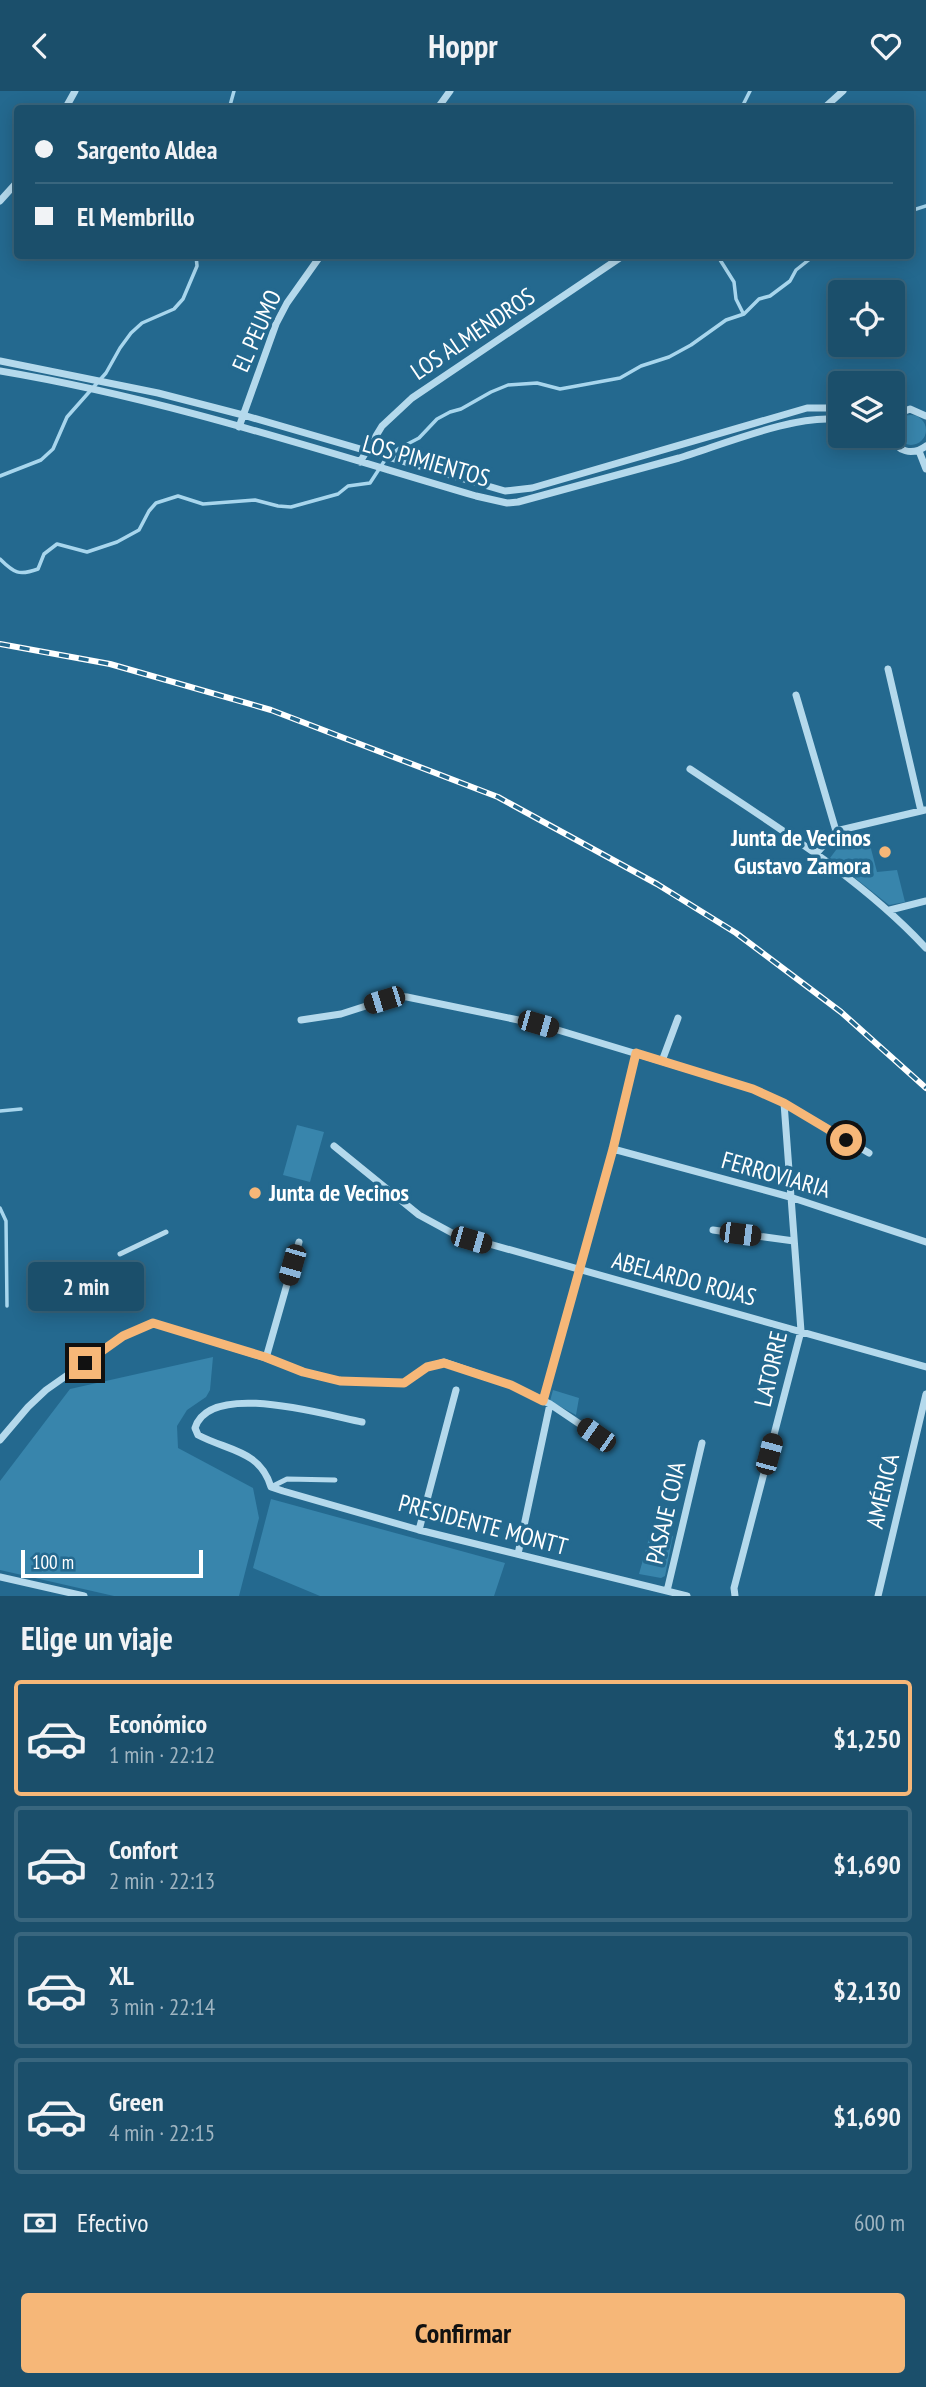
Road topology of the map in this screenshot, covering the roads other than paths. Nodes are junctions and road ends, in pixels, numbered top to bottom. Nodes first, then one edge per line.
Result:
1 (843, 91) edge
2 (827, 105) edge
3 (14, 185) edge
4 (0, 201) edge
5 (318, 259) edge
6 (618, 259) edge
7 (0, 361) edge
8 (0, 371) edge
9 (828, 407) edge
10 (905, 411) edge
11 (243, 415) junction
12 (926, 416) edge
13 (828, 420) edge
14 (239, 427) junction
15 (900, 448) edge
16 (922, 448) edge
17 (366, 451) junction
18 (360, 462) junction
19 (926, 470) edge
20 (888, 669) dead end
21 (796, 695) dead end
22 (690, 769) dead end
23 (924, 811) edge
24 (836, 831) junction
25 (816, 854) junction
26 (926, 901) edge
27 (890, 911) junction
28 (926, 948) edge
29 (678, 1018) dead end
30 (301, 1020) dead end
31 (636, 1053) junction
32 (662, 1061) junction
33 (784, 1103) junction
34 (334, 1146) dead end
35 (613, 1149) junction
36 (869, 1153) dead end
37 (790, 1197) junction
38 (713, 1230) dead end
39 (166, 1232) dead end
40 (794, 1241) junction
41 (299, 1242) dead end
42 (926, 1242) edge
43 (120, 1254) dead end
44 (579, 1270) junction
45 (802, 1331) junction
46 (265, 1357) junction
47 (926, 1367) edge
48 (456, 1390) dead end
49 (926, 1394) edge
50 (546, 1402) junction
51 (362, 1422) dead end
52 (596, 1435) dead end
53 (0, 1440) edge
54 (702, 1443) dead end
55 (335, 1480) dead end
56 (271, 1487) junction
57 (419, 1529) junction
58 (518, 1554) junction
59 (0, 1577) edge
60 (667, 1591) junction
61 (84, 1596) edge
62 (687, 1596) edge
63 (734, 1596) edge
64 (877, 1596) edge

1 - 2 street
3 - 4 street
5 - 11 street, EL PEUMO
6 - 17 street, LOS ALMENDROS
7 - 11 street, LOS PIMIENTOS
8 - 14 street, LOS PIMIENTOS
9 - 17 street, LOS PIMIENTOS
10 - 12 street
11 - 14 street, EL PEUMO
11 - 17 street, LOS PIMIENTOS
13 - 18 street, LOS PIMIENTOS
14 - 18 street, LOS PIMIENTOS
15 - 16 street
16 - 19 street
17 - 18 street, LOS ALMENDROS
20 - 23 street
21 - 24 street
22 - 25 street
23 - 24 street
24 - 25 street
25 - 27 street
26 - 27 street
27 - 28 street
29 - 32 street
30 - 31 street
31 - 32 street
31 - 35 street
32 - 33 street
33 - 36 street
33 - 37 street, LATORRE
34 - 44 street, ABELARDO ROJAS
35 - 37 street, FERROVIARIA
35 - 44 street
37 - 40 street, LATORRE
37 - 42 street, FERROVIARIA
38 - 40 street
39 - 43 lane
40 - 45 street, LATORRE
41 - 46 street
44 - 45 street, ABELARDO ROJAS
44 - 50 street
45 - 47 street, ABELARDO ROJAS
45 - 63 street, LATORRE
46 - 50 street
46 - 53 street
48 - 57 street
49 - 64 street, AMÉRICA
50 - 52 street
50 - 58 street
51 - 56 street
54 - 60 street, PASAJE COIA
55 - 56 lane
56 - 57 street, PRESIDENTE MONTT
57 - 58 street, PRESIDENTE MONTT
58 - 60 street, PRESIDENTE MONTT
59 - 61 street
60 - 62 street, PRESIDENTE MONTT

